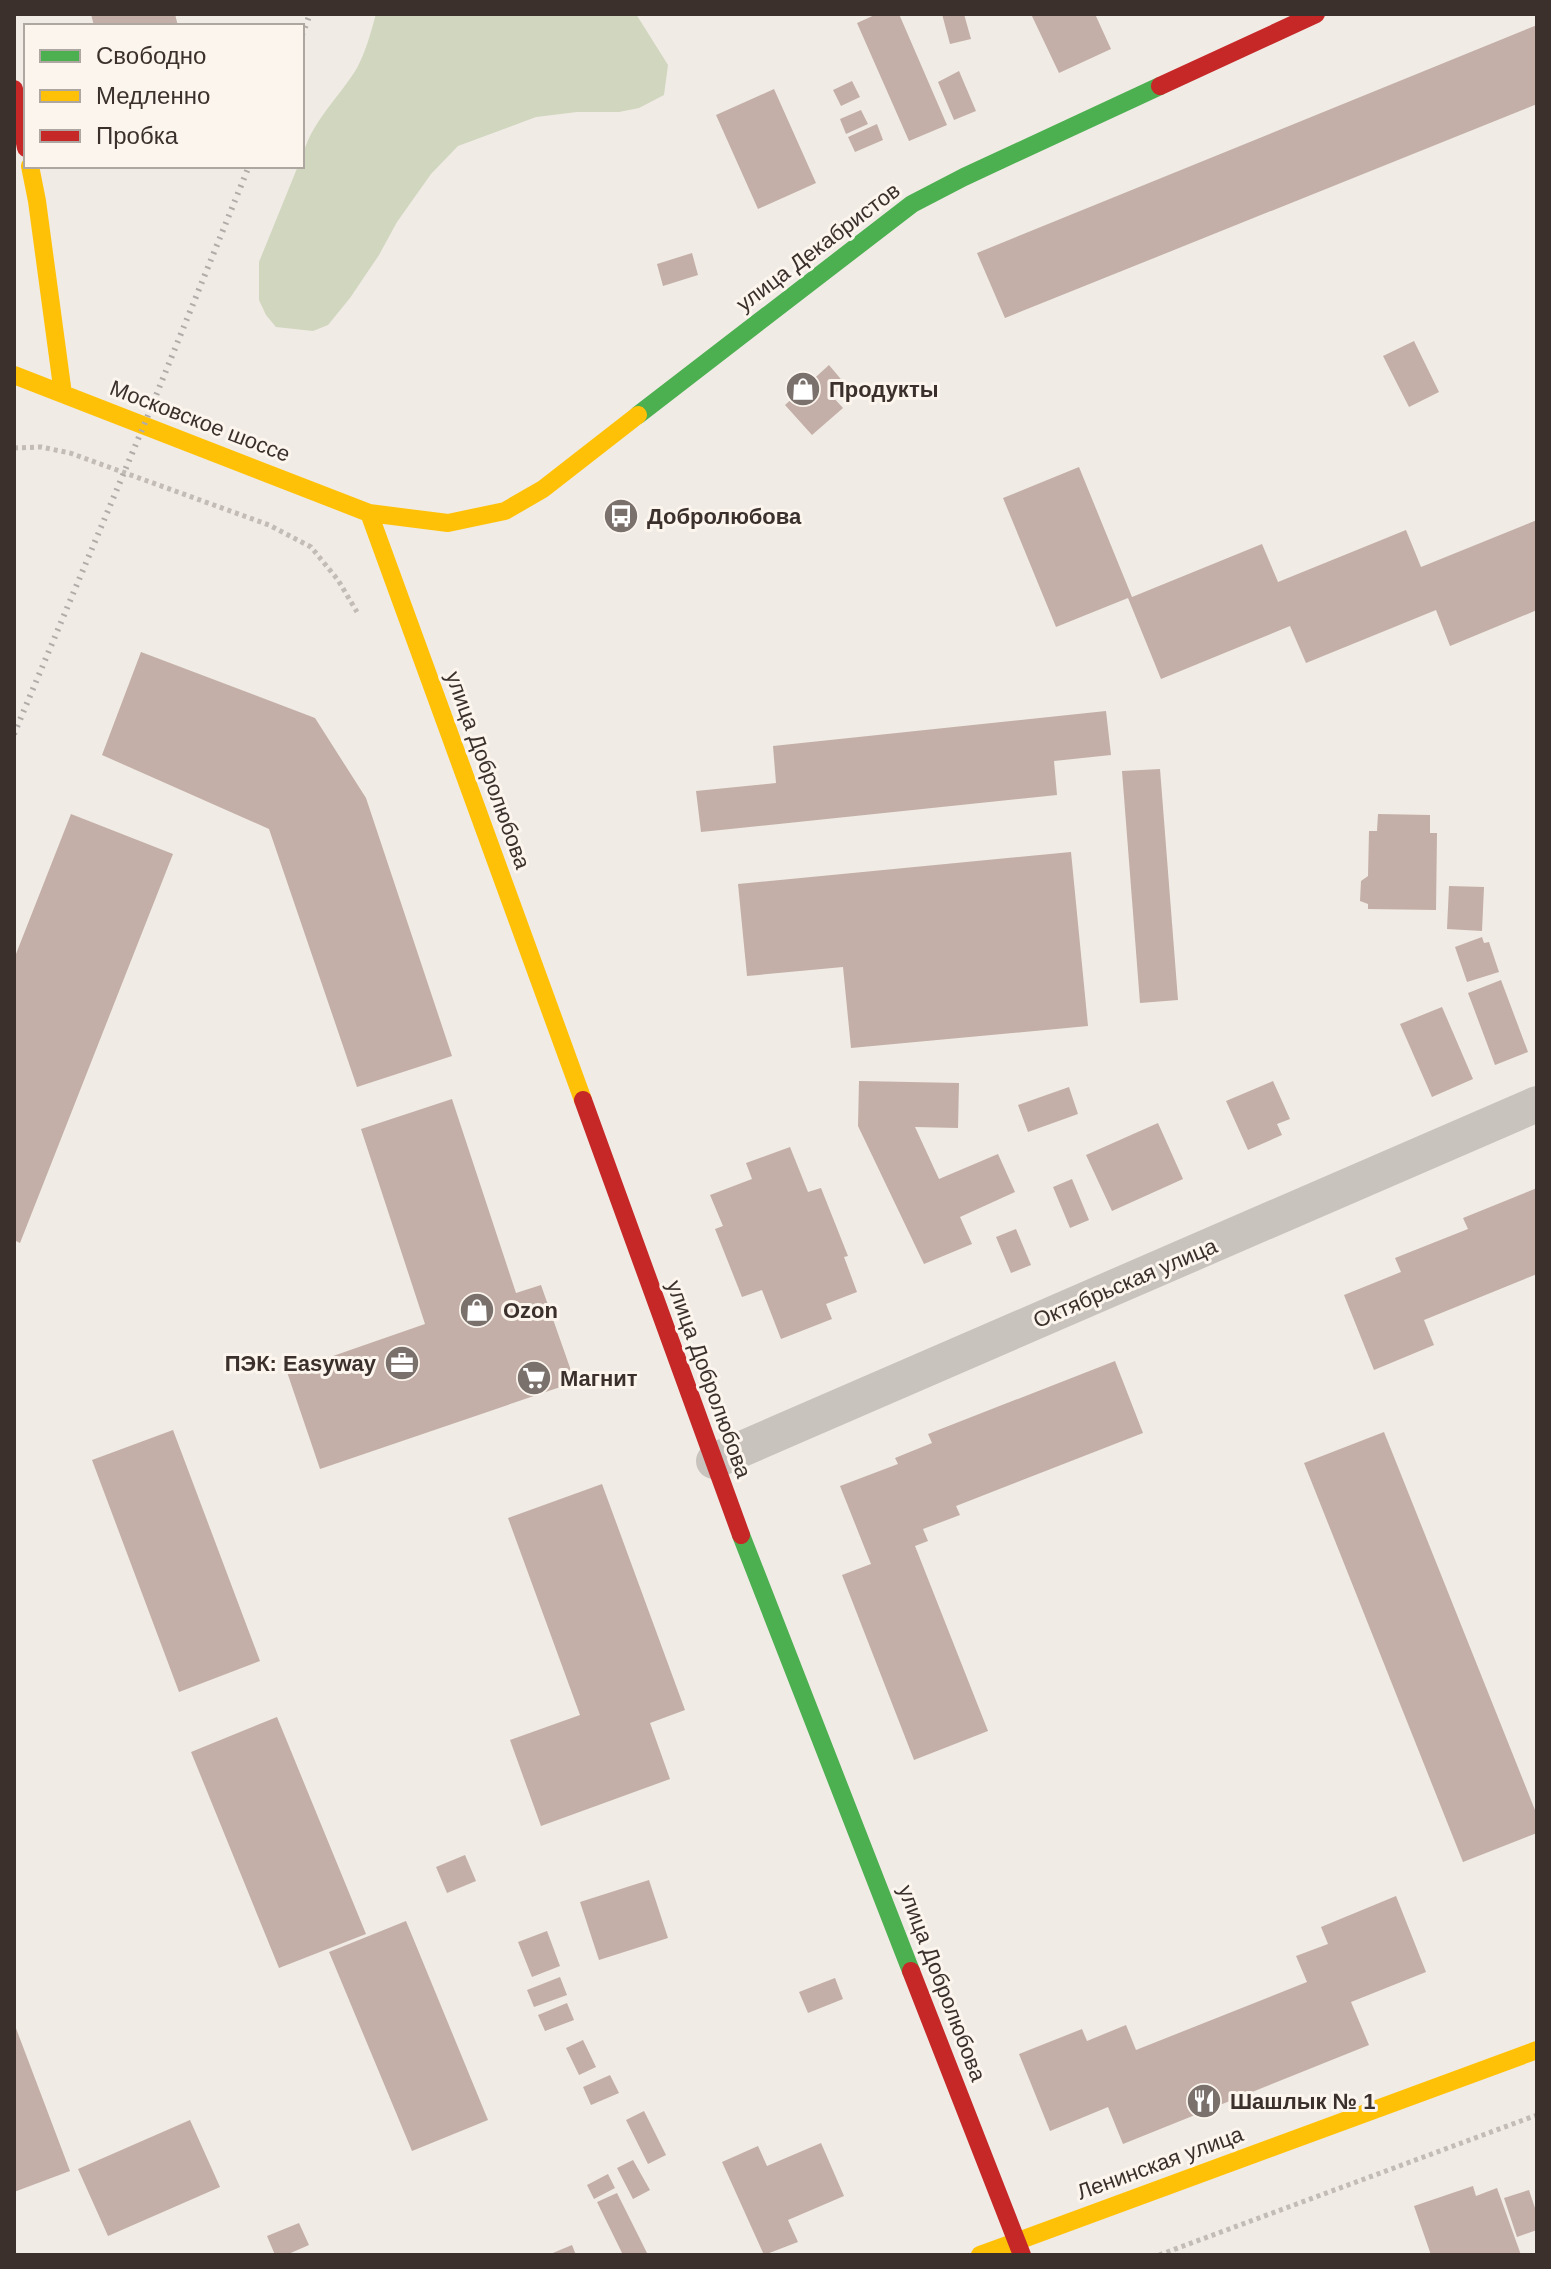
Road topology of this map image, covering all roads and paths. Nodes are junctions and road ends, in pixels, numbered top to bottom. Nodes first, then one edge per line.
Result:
1 (1316, 14) edge
2 (14, 89) edge
3 (24, 138) edge
4 (30, 168) edge
5 (14, 375) edge
6 (63, 394) junction
7 (14, 448) edge
8 (369, 513) junction
9 (359, 615) dead end
10 (1537, 1104) edge
11 (714, 1461) junction
12 (1537, 2050) edge
13 (1537, 2115) edge
14 (1020, 2248) edge
15 (980, 2255) edge
16 (1159, 2255) edge

1 - 8 street, улица Декабристов
2 - 3 street
4 - 6 street
5 - 6 street, Московское шоссе
6 - 8 street, Московское шоссе
7 - 9 path
8 - 11 street, улица Добролюбова
10 - 11 street, Октябрьская улица
11 - 14 street, улица Добролюбова
12 - 14 street, Ленинская улица
13 - 16 path
14 - 15 street, Ленинская улица

